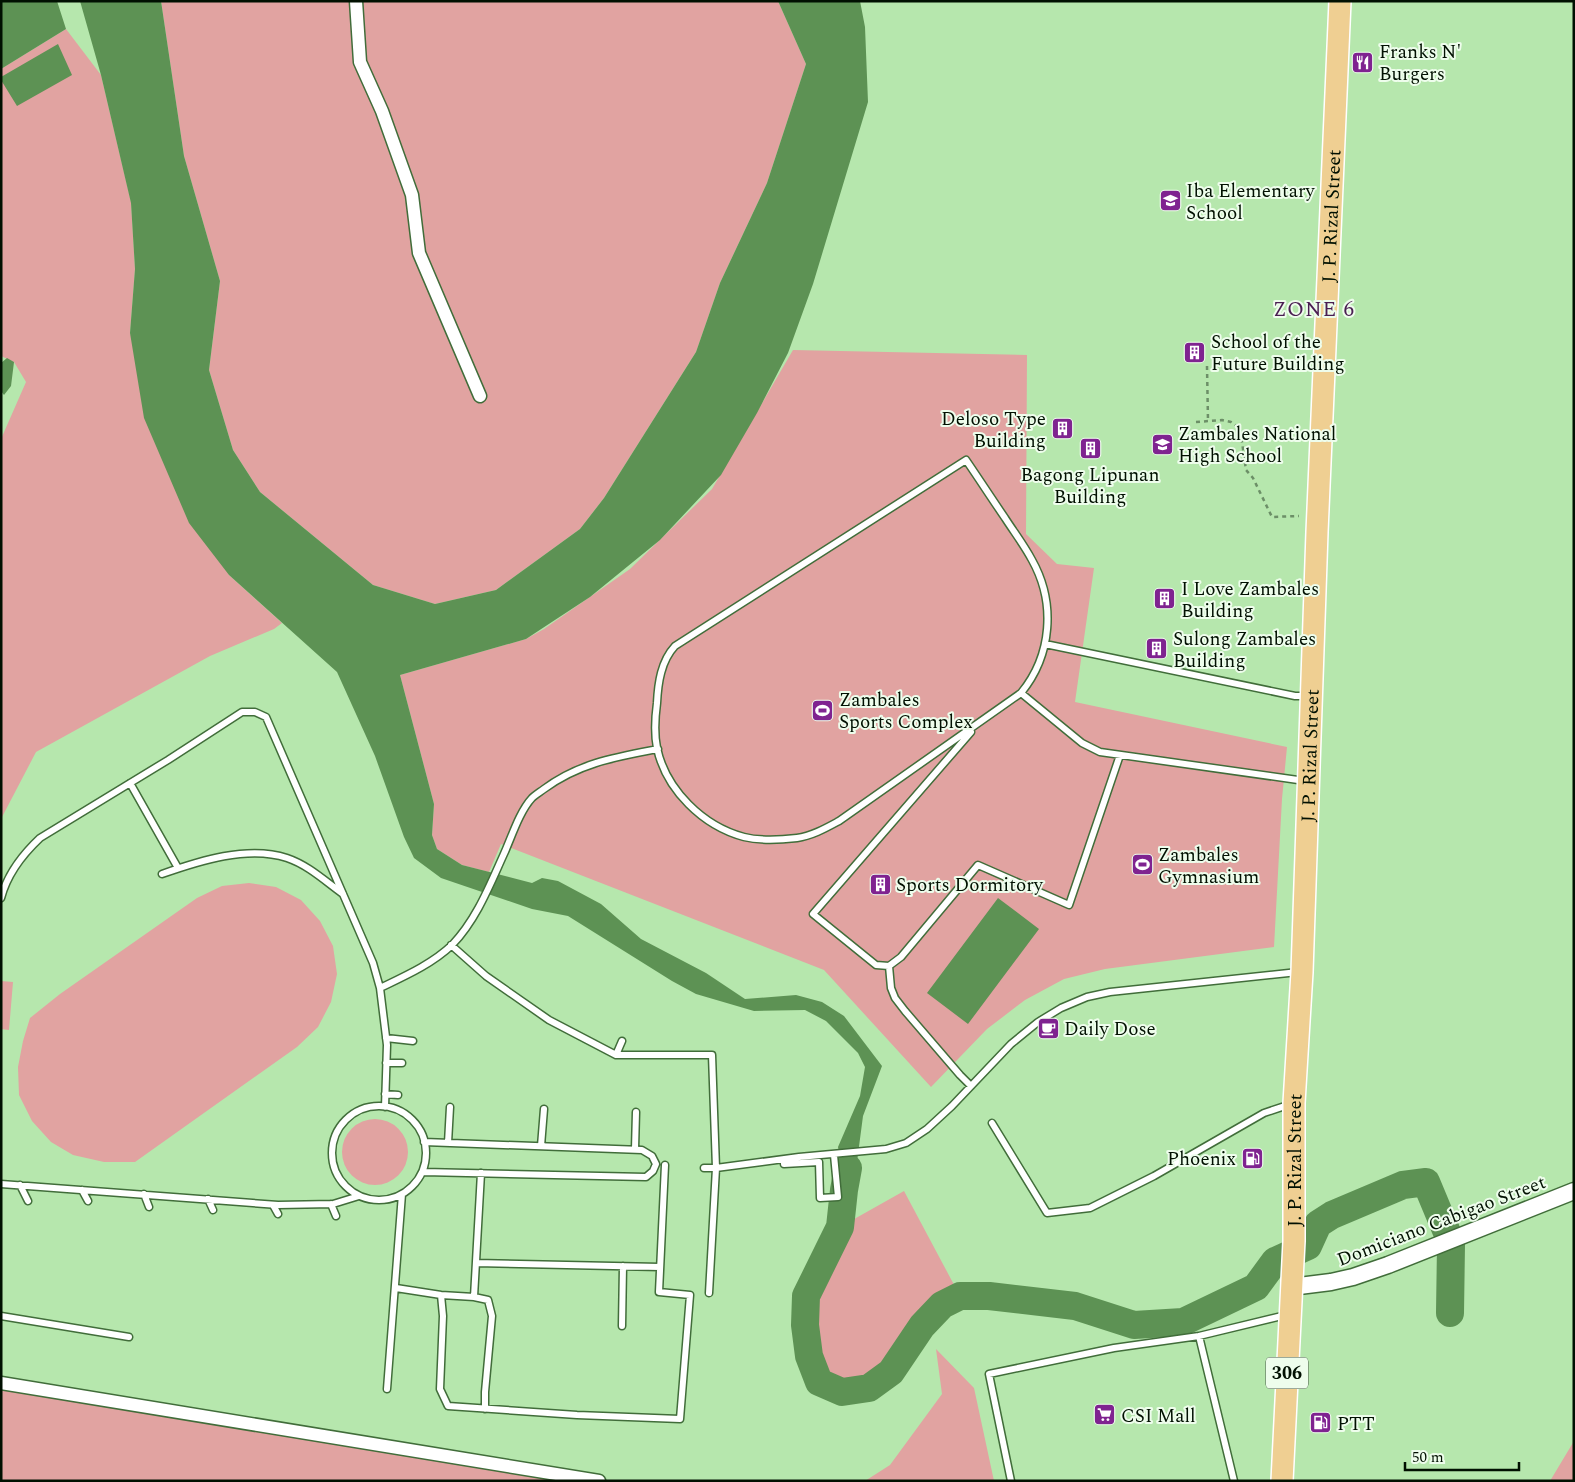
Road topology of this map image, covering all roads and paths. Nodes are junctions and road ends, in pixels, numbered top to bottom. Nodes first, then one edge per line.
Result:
1 (356, 1) edge
2 (1340, 1) edge
3 (1206, 366) dead end
4 (480, 396) dead end
5 (1208, 421) junction
6 (1196, 422) dead end
7 (1301, 516) dead end
8 (1045, 644) junction
9 (1021, 694) junction
10 (1311, 696) junction
11 (978, 724) junction
12 (658, 750) junction
13 (1120, 756) junction
14 (1308, 782) junction
15 (130, 783) junction
16 (178, 868) junction
17 (162, 874) dead end
18 (344, 895) junction
19 (1, 898) edge
20 (451, 945) junction
21 (889, 966) junction
22 (1302, 972) junction
23 (380, 988) junction
24 (386, 1038) junction
25 (413, 1041) dead end
26 (622, 1041) dead end
27 (616, 1055) junction
28 (386, 1063) junction
29 (402, 1063) dead end
30 (971, 1086) junction
31 (385, 1094) junction
32 (398, 1095) dead end
33 (1294, 1103) junction
34 (385, 1107) junction
35 (450, 1107) dead end
36 (544, 1109) dead end
37 (636, 1112) dead end
38 (992, 1122) dead end
39 (424, 1142) junction
40 (448, 1143) junction
41 (541, 1146) junction
42 (635, 1149) junction
43 (836, 1155) junction
44 (784, 1159) junction
45 (656, 1164) junction
46 (665, 1165) junction
47 (673, 1165) dead end
48 (704, 1168) dead end
49 (716, 1168) junction
50 (424, 1172) junction
51 (481, 1173) junction
52 (1, 1184) edge
53 (20, 1185) junction
54 (82, 1190) junction
55 (1574, 1191) edge
56 (144, 1194) junction
57 (402, 1194) junction
58 (359, 1196) junction
59 (208, 1200) junction
60 (28, 1201) dead end
61 (88, 1201) dead end
62 (331, 1204) junction
63 (273, 1205) junction
64 (149, 1206) dead end
65 (213, 1210) dead end
66 (278, 1214) dead end
67 (336, 1216) dead end
68 (476, 1263) junction
69 (623, 1266) junction
70 (660, 1266) junction
71 (1292, 1276) junction
72 (396, 1288) junction
73 (710, 1293) dead end
74 (441, 1295) junction
75 (474, 1297) junction
76 (1290, 1314) junction
77 (1, 1316) edge
78 (622, 1326) dead end
79 (1199, 1336) junction
80 (128, 1337) dead end
81 (1, 1383) edge
82 (388, 1389) dead end
83 (486, 1409) junction
84 (599, 1481) edge
85 (1011, 1481) edge
86 (1234, 1481) edge
87 (1282, 1481) edge

1 - 4 street
2 - 10 main road, J. P. Rizal Street / 306
3 - 5 path
5 - 6 path
5 - 7 path
8 - 9 lane
8 - 10 lane
8 - 12 lane
9 - 11 lane
9 - 13 lane
10 - 14 main road, J. P. Rizal Street / 306
11 - 12 lane
11 - 21 lane
12 - 20 lane
13 - 14 lane
13 - 21 lane
14 - 22 main road, J. P. Rizal Street / 306
15 - 16 lane
15 - 18 lane
15 - 19 lane
16 - 17 lane
16 - 18 lane
18 - 23 lane
20 - 23 lane
20 - 27 lane
21 - 30 lane
22 - 30 lane
22 - 33 main road, J. P. Rizal Street / 306
23 - 24 lane
24 - 25 lane
24 - 28 lane
26 - 27 lane
27 - 49 lane
28 - 29 lane
28 - 31 lane
30 - 43 lane
31 - 32 lane
31 - 34 lane
33 - 38 lane
33 - 71 main road, J. P. Rizal Street / 306
34 - 39 lane
34 - 58 lane
35 - 40 lane
36 - 41 lane
37 - 42 lane
39 - 40 lane
39 - 50 lane
40 - 41 lane
41 - 42 lane
42 - 45 lane
43 - 44 lane
43 - 44 lane
44 - 49 lane
45 - 46 lane
45 - 51 lane
46 - 47 lane
46 - 70 lane
48 - 49 lane
49 - 73 lane
50 - 51 lane
50 - 57 lane
51 - 68 lane
52 - 53 lane
53 - 54 lane
53 - 60 lane
54 - 56 lane
54 - 61 lane
55 - 71 street, Domiciano Cabigao Street
56 - 59 lane
56 - 64 lane
57 - 58 lane
57 - 72 lane
58 - 62 lane
59 - 63 lane
59 - 65 lane
62 - 63 lane
62 - 67 lane
63 - 66 lane
68 - 69 lane
68 - 75 lane
69 - 70 lane
69 - 78 lane
70 - 83 lane
71 - 76 main road, J. P. Rizal Street / 306
72 - 74 lane
72 - 82 lane
74 - 75 lane
74 - 83 lane
75 - 83 lane
76 - 79 lane
76 - 87 main road, J. P. Rizal Street / 306
77 - 80 lane
79 - 85 lane
79 - 86 lane
81 - 84 street

